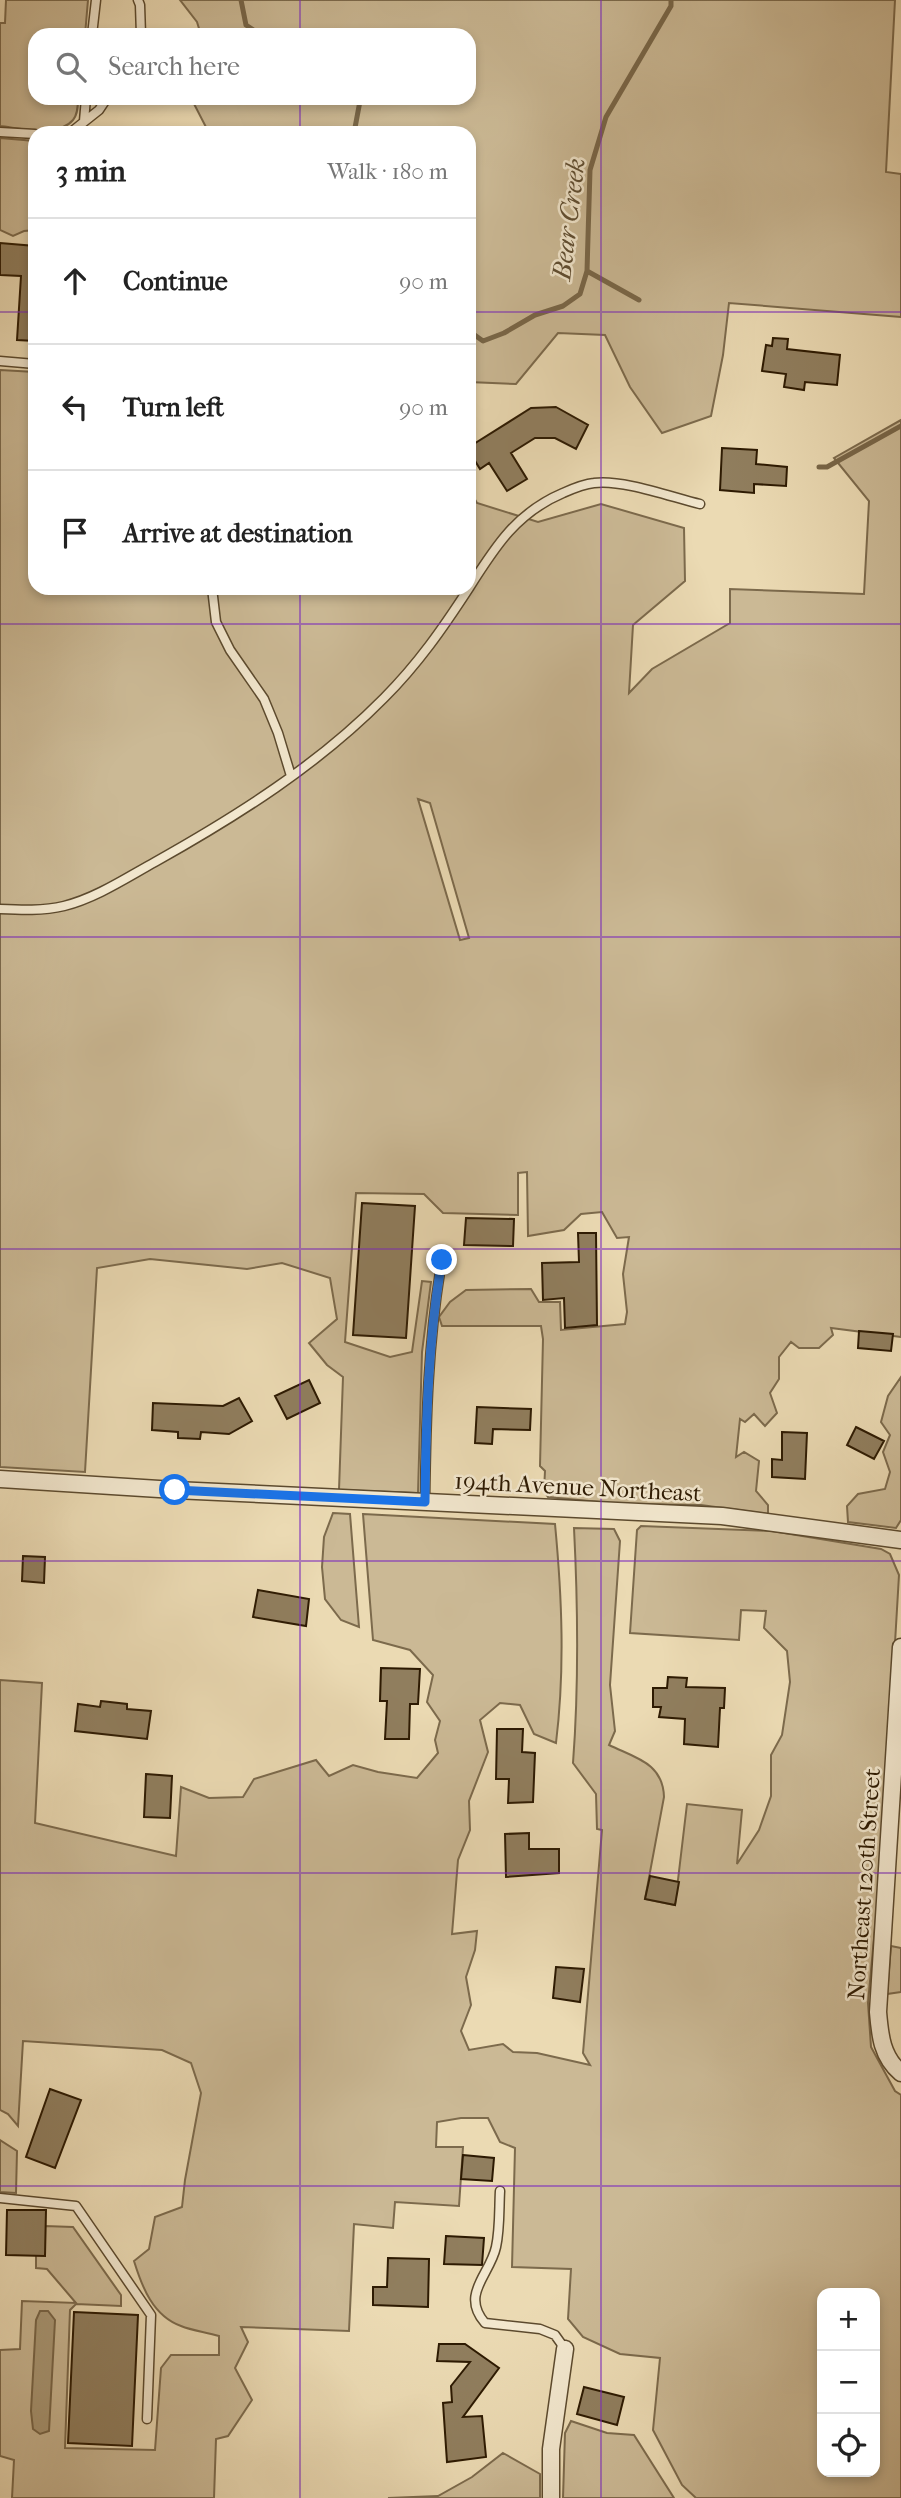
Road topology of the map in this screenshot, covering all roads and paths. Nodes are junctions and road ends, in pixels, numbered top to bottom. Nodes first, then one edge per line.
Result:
1 (96, 0) edge
2 (138, 0) edge
3 (93, 28) edge
4 (141, 28) edge
5 (85, 105) edge
6 (102, 105) edge
7 (84, 121) junction
8 (78, 126) edge
9 (0, 132) edge
10 (28, 134) edge
11 (0, 362) edge
12 (28, 364) edge
13 (700, 504) dead end
14 (476, 578) edge
15 (213, 595) edge
16 (464, 595) edge
17 (291, 776) junction
18 (0, 909) edge
19 (442, 1260) dead end
20 (0, 1479) edge
21 (425, 1502) junction
22 (901, 1540) edge
23 (901, 1647) edge
24 (901, 2073) edge
25 (500, 2191) dead end
26 (0, 2198) edge
27 (565, 2349) joint
28 (146, 2419) dead end
29 (551, 2498) edge

1 - 3 lane
2 - 4 lane
5 - 7 lane
6 - 7 lane
7 - 8 lane
9 - 10 lane
11 - 12 lane
13 - 14 lane
15 - 17 lane
16 - 17 lane
17 - 18 lane
19 - 21 lane
20 - 21 street, 194th Avenue Northeast
21 - 22 street, 194th Avenue Northeast
23 - 24 street, Northeast 120th Street
25 - 27 lane
26 - 28 lane
27 - 29 street

